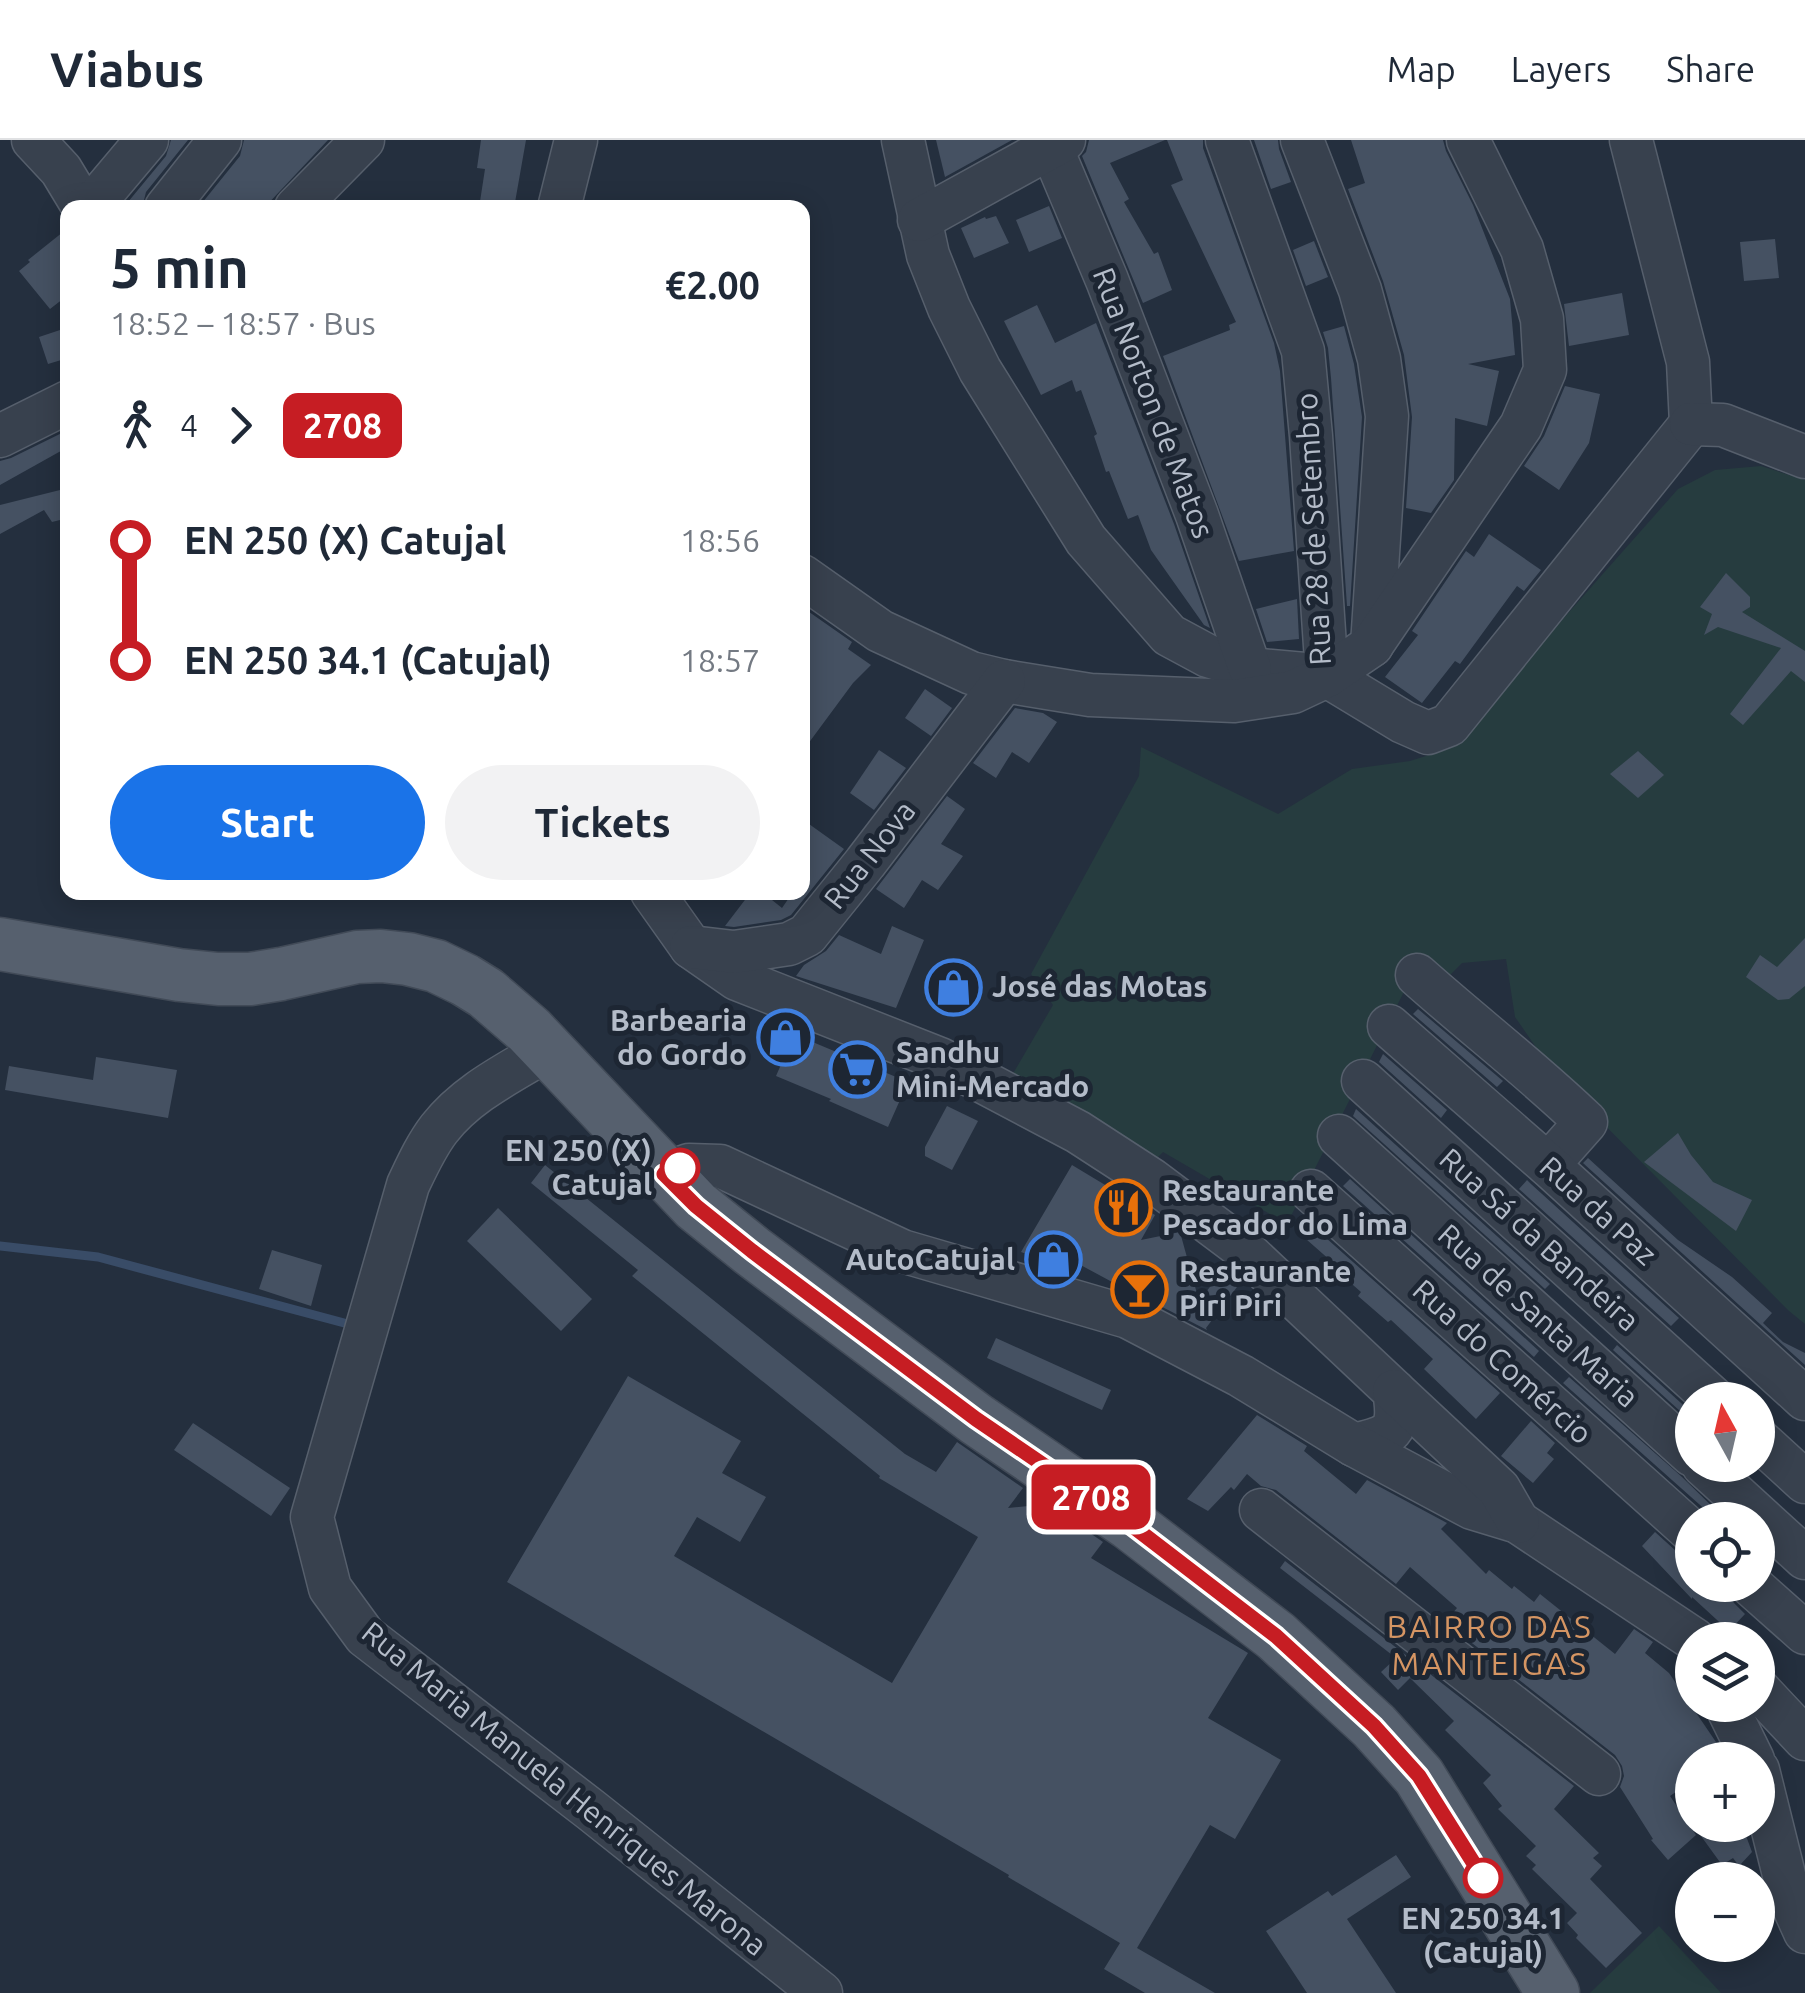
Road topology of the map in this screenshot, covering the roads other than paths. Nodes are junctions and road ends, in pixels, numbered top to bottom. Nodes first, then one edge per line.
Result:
1 (33, 140) edge
2 (147, 140) edge
3 (220, 140) edge
4 (363, 140) edge
5 (576, 140) edge
6 (903, 140) edge
7 (1227, 140) edge
8 (1302, 140) edge
9 (1468, 140) edge
10 (1632, 140) edge
11 (1054, 142) edge
12 (80, 200) edge
13 (95, 200) edge
14 (172, 200) edge
15 (304, 200) edge
16 (562, 200) edge
17 (919, 220) junction
18 (60, 406) edge
19 (1691, 424) junction
20 (0, 436) edge
21 (1805, 457) edge
22 (810, 582) edge
23 (1372, 646) junction
24 (1250, 669) junction
25 (1327, 676) junction
26 (1004, 681) junction
27 (658, 900) edge
28 (0, 944) edge
29 (690, 947) junction
30 (1417, 975) dead end
31 (1389, 1026) dead end
32 (547, 1050) junction
33 (1363, 1081) dead end
34 (1339, 1136) dead end
35 (1548, 1165) junction
36 (664, 1174) junction
37 (1311, 1192) dead end
38 (1695, 1382) edge
39 (1394, 1391) junction
40 (1805, 1399) edge
41 (1675, 1440) edge
42 (1354, 1446) junction
43 (1775, 1454) edge
44 (1722, 1482) edge
45 (1805, 1482) edge
46 (1261, 1510) dead end
47 (1675, 1517) edge
48 (1518, 1522) junction
49 (1805, 1558) edge
50 (1770, 1602) edge
51 (1675, 1627) edge
52 (1805, 1633) edge
53 (1775, 1707) edge
54 (1805, 1739) edge
55 (1599, 1774) dead end
56 (1775, 1839) edge
57 (1805, 1932) edge
58 (821, 1993) edge
59 (1553, 1993) edge

1 - 12 street
2 - 13 street
3 - 14 street
4 - 15 street
5 - 16 street
6 - 17 street
7 - 25 street, Rua 28 de Setembro
8 - 23 street
9 - 23 street
10 - 19 street
11 - 17 street
11 - 24 street, Rua Norton de Matos
17 - 24 street
18 - 20 street
19 - 21 street
19 - 25 street
22 - 26 street, Rua 28 de Setembro
23 - 25 street
24 - 25 street
25 - 26 street, Rua 28 de Setembro
26 - 29 street, Rua Nova
27 - 29 street
28 - 32 main road
29 - 39 street
30 - 35 street
31 - 35 street, Rua da Paz
32 - 36 main road
32 - 58 street, Rua Maria Manuela Henriques Marona
33 - 38 street, Rua Sá da Bandeira
34 - 41 street, Rua de Santa Maria
35 - 40 street, Rua da Paz
36 - 42 street
36 - 59 main road
37 - 47 street, Rua do Comércio
39 - 42 street
39 - 48 street
42 - 48 street
43 - 45 street
44 - 49 street
46 - 55 street
48 - 51 street
50 - 52 street
53 - 54 street
56 - 57 street

